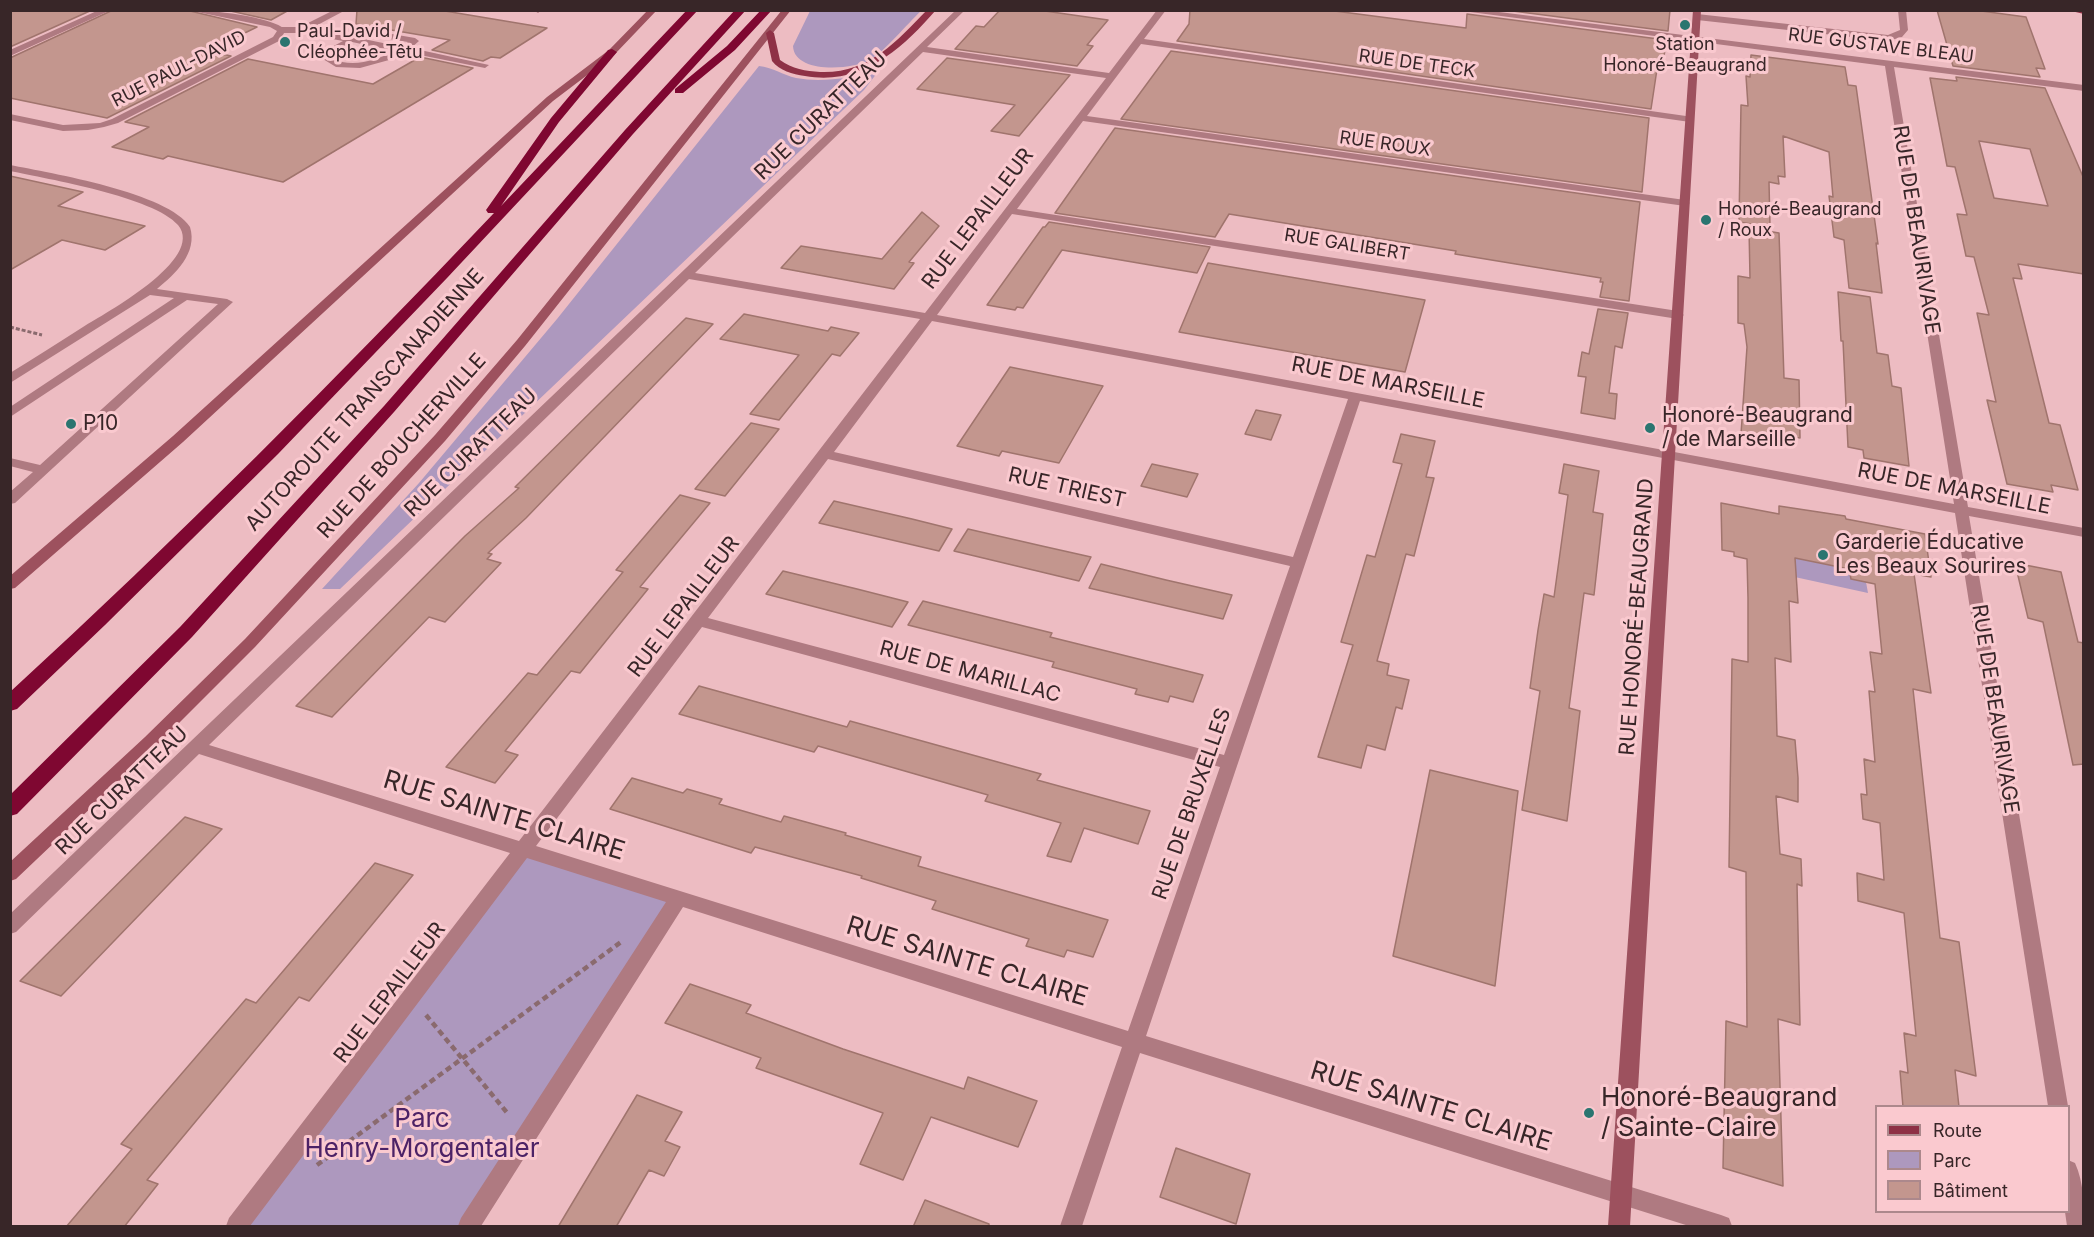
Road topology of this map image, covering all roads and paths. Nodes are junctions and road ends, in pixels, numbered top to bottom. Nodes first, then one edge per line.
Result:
1 (107, 10) edge
2 (192, 10) edge
3 (653, 10) edge
4 (693, 10) edge
5 (741, 10) edge
6 (767, 10) edge
7 (788, 10) edge
8 (932, 10) edge
9 (961, 10) edge
10 (1162, 10) edge
11 (1459, 10) edge
12 (1902, 10) edge
13 (2072, 10) edge
14 (338, 12) dead end
15 (2084, 12) edge
16 (1697, 14) edge
17 (1741, 16) edge
18 (282, 30) junction
19 (301, 30) junction
20 (770, 33) junction
21 (350, 39) junction
22 (1696, 40) junction
23 (1139, 41) junction
24 (403, 49) junction
25 (921, 49) junction
26 (612, 52) junction
27 (10, 53) edge
28 (1889, 64) junction
29 (485, 65) dead end
30 (1112, 75) junction
31 (2084, 88) edge
32 (10, 117) edge
33 (1081, 118) junction
34 (1690, 119) junction
35 (629, 132) junction
36 (10, 168) edge
37 (1685, 203) junction
38 (1011, 211) junction
39 (454, 263) junction
40 (685, 275) junction
41 (147, 291) junction
42 (185, 296) junction
43 (1678, 315) junction
44 (930, 317) junction
45 (10, 379) edge
46 (1355, 396) junction
47 (10, 413) edge
48 (826, 454) junction
49 (1669, 455) junction
50 (12, 465) edge
51 (43, 470) junction
52 (10, 500) edge
53 (1963, 511) junction
54 (2084, 533) edge
55 (1298, 564) junction
56 (10, 584) edge
57 (700, 621) junction
58 (10, 704) edge
59 (197, 747) junction
60 (1229, 763) junction
61 (10, 808) edge
62 (525, 851) junction
63 (10, 874) edge
64 (678, 899) junction
65 (10, 926) edge
66 (622, 941) dead end
67 (412, 998) junction
68 (1134, 1042) junction
69 (462, 1059) junction
70 (2058, 1105) edge
71 (527, 1136) junction
72 (309, 1171) dead end
73 (2070, 1181) edge
74 (1621, 1195) junction
75 (237, 1227) edge
76 (469, 1227) edge
77 (1071, 1227) edge
78 (1619, 1227) edge
79 (1721, 1227) edge
80 (2078, 1227) edge

1 - 27 street
2 - 18 street
3 - 26 main road
4 - 39 highway, AUTOROUTE TRANSCANADIENNE
5 - 35 highway, AUTOROUTE TRANSCANADIENNE
6 - 35 highway
7 - 20 main road, RUE DE BOUCHERVILLE
8 - 20 main road
9 - 25 street, RUE CURATTEAU
10 - 23 street, RUE LEPAILLEUR
11 - 22 street, RUE GUSTAVE BLEAU
12 - 17 street
13 - 15 main road
14 - 19 street
16 - 17 street
16 - 22 main road, RUE HONORÉ-BEAUGRAND
18 - 19 street
18 - 32 street, RUE PAUL-DAVID
19 - 21 street
20 - 63 main road, RUE DE BOUCHERVILLE
21 - 24 street
21 - 24 street
21 - 24 street
22 - 28 street, RUE GUSTAVE BLEAU
22 - 34 main road, RUE HONORÉ-BEAUGRAND
23 - 30 street, RUE LEPAILLEUR
23 - 34 street, RUE DE TECK
24 - 29 street
25 - 30 street
25 - 40 street, RUE CURATTEAU
26 - 39 highway
26 - 56 main road
28 - 31 street, RUE GUSTAVE BLEAU
28 - 53 street, RUE DE BEAURIVAGE
30 - 33 street, RUE LEPAILLEUR
33 - 37 street, RUE ROUX
33 - 38 street, RUE LEPAILLEUR
34 - 37 main road, RUE HONORÉ-BEAUGRAND
35 - 61 highway, AUTOROUTE TRANSCANADIENNE
36 - 41 street
37 - 43 main road, RUE HONORÉ-BEAUGRAND
38 - 43 street, RUE GALIBERT
38 - 44 street, RUE LEPAILLEUR
39 - 58 highway, AUTOROUTE TRANSCANADIENNE
40 - 44 street, RUE DE MARSEILLE
40 - 59 street, RUE CURATTEAU
41 - 42 street
41 - 45 street
42 - 47 street
42 - 51 street
43 - 49 main road, RUE HONORÉ-BEAUGRAND
44 - 46 street, RUE DE MARSEILLE
44 - 48 street, RUE LEPAILLEUR
46 - 49 street, RUE DE MARSEILLE
46 - 55 street, RUE DE BRUXELLES
48 - 55 street, RUE TRIEST
48 - 57 street, RUE LEPAILLEUR
49 - 53 street, RUE DE MARSEILLE
49 - 74 main road, RUE HONORÉ-BEAUGRAND
50 - 51 street
51 - 52 street
53 - 54 street, RUE DE MARSEILLE
53 - 70 street, RUE DE BEAURIVAGE
55 - 60 street, RUE DE BRUXELLES
57 - 60 street, RUE DE MARILLAC
57 - 62 street, RUE LEPAILLEUR
59 - 62 street, RUE SAINTE CLAIRE
59 - 65 street, RUE CURATTEAU
60 - 68 street, RUE DE BRUXELLES
62 - 64 street, RUE SAINTE CLAIRE
62 - 67 street, RUE LEPAILLEUR
64 - 68 street, RUE SAINTE CLAIRE
64 - 71 street
66 - 69 path
67 - 69 path
67 - 75 street, RUE LEPAILLEUR
68 - 74 street, RUE SAINTE CLAIRE
68 - 77 street, RUE DE BRUXELLES
69 - 71 path
69 - 72 path
71 - 76 street
73 - 80 street
74 - 78 main road, RUE HONORÉ-BEAUGRAND
74 - 79 street, RUE SAINTE CLAIRE

